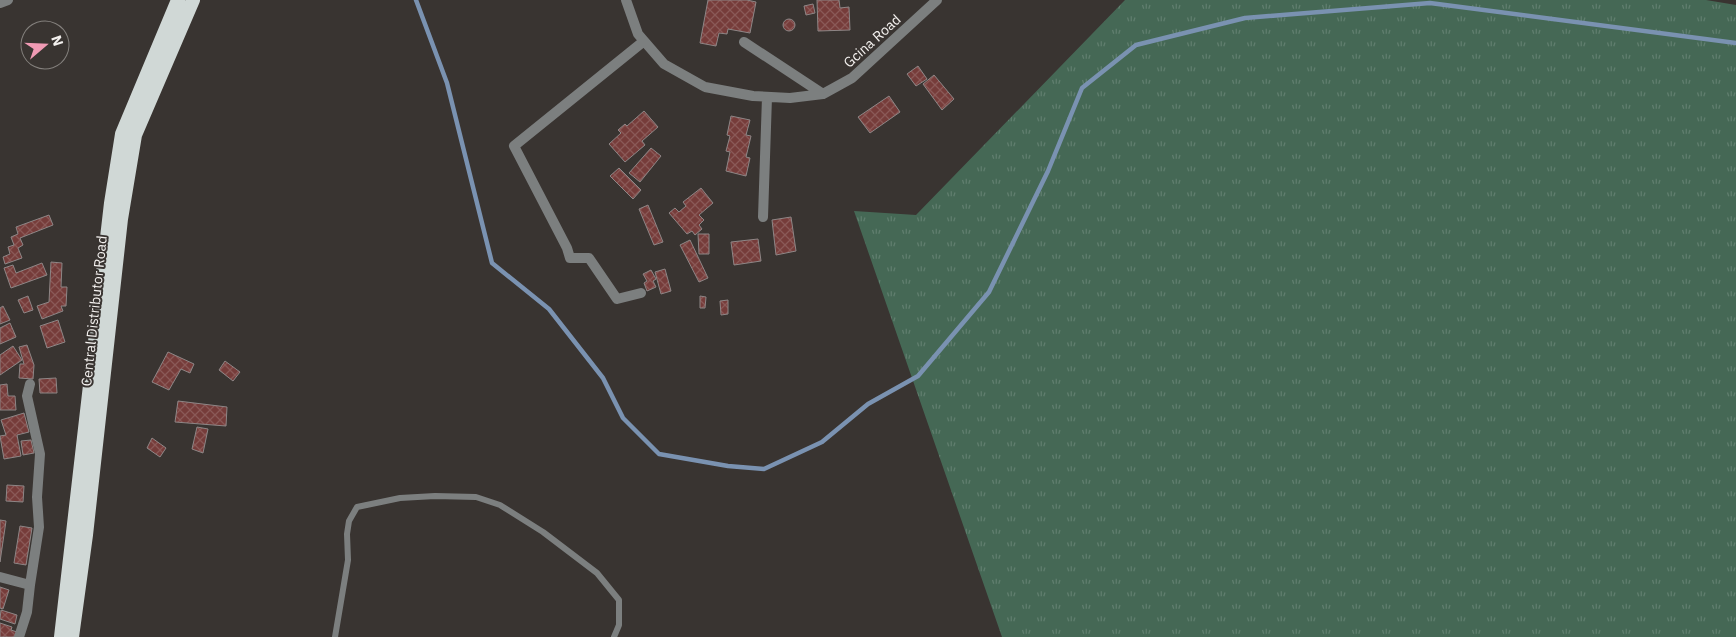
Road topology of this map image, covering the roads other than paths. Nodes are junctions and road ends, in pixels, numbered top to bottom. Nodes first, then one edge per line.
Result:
1 (8, 0) edge
2 (178, 0) edge
3 (193, 0) edge
4 (626, 0) edge
5 (937, 0) edge
6 (0, 3) edge
7 (644, 41) junction
8 (744, 42) dead end
9 (823, 94) junction
10 (767, 97) junction
11 (763, 217) dead end
12 (641, 293) dead end
13 (30, 384) dead end
14 (0, 577) edge
15 (30, 584) junction
16 (19, 637) edge
17 (61, 637) edge
18 (72, 637) edge
19 (335, 637) edge
20 (614, 637) edge

1 - 6 street
2 - 17 highway, Central Distributor Road
3 - 18 highway, Central Distributor Road
4 - 7 street, Gcina Road
5 - 9 street, Gcina Road
7 - 10 street, Gcina Road
7 - 12 street
8 - 9 street
9 - 10 street, Gcina Road
10 - 11 street
13 - 15 street
14 - 15 street
15 - 16 street
19 - 20 lane

